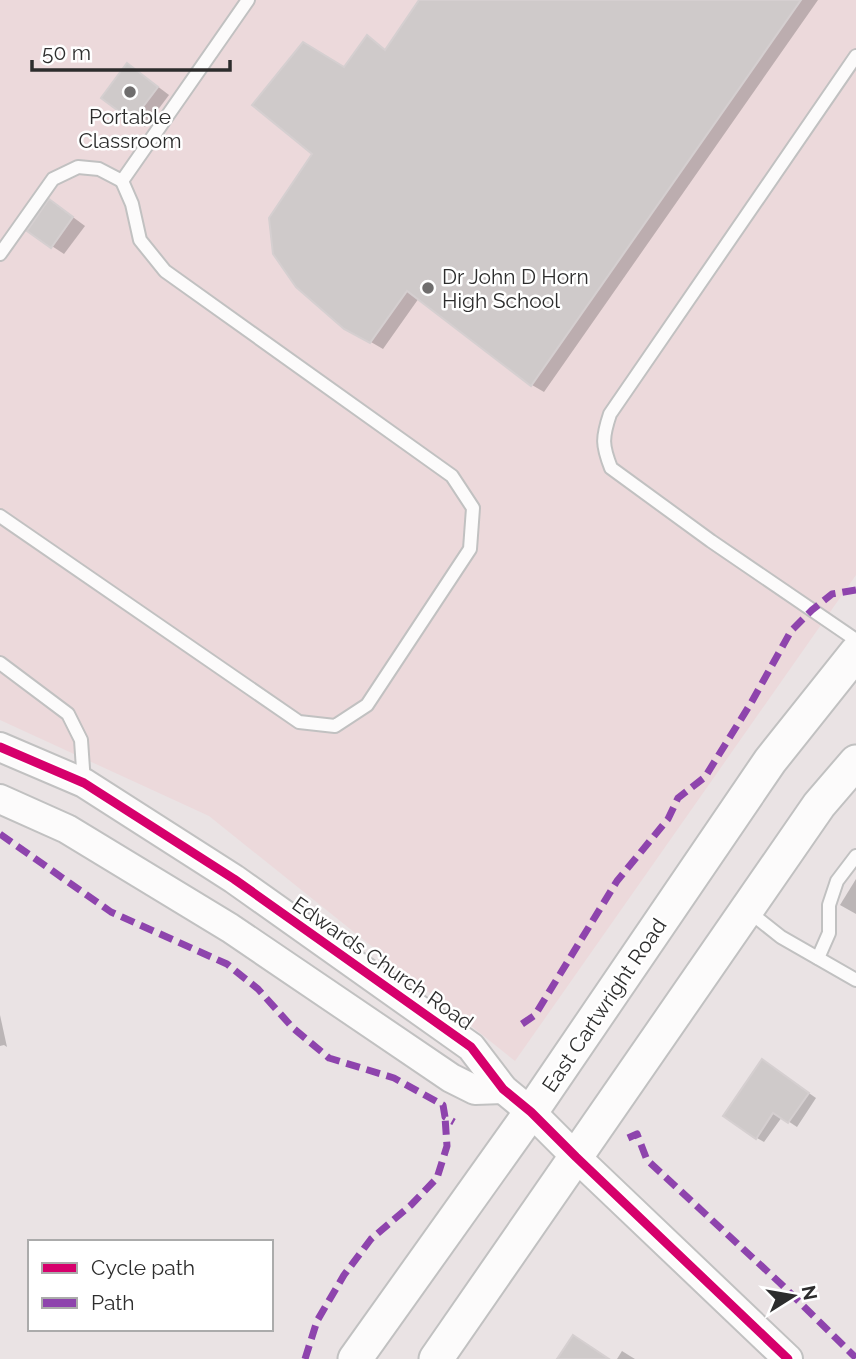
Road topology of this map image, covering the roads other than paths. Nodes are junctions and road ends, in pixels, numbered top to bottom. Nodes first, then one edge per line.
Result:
1 (248, 0) edge
2 (856, 56) edge
3 (122, 181) junction
4 (0, 254) edge
5 (0, 516) edge
6 (856, 640) edge
7 (856, 653) edge
8 (0, 663) edge
9 (0, 747) edge
10 (856, 762) edge
11 (85, 783) junction
12 (0, 799) edge
13 (856, 856) edge
14 (747, 910) junction
15 (818, 958) junction
16 (856, 980) edge
17 (503, 1088) junction
18 (531, 1112) junction
19 (576, 1157) junction
20 (355, 1359) edge
21 (436, 1359) edge
22 (788, 1359) edge

1 - 3 lane
2 - 6 lane
3 - 4 lane
3 - 5 lane
7 - 18 main road, East Cartwright Road
8 - 11 lane
9 - 11 street, Edwards Church Road
10 - 14 main road
11 - 17 street, Edwards Church Road
12 - 17 street
13 - 15 lane
14 - 15 lane
14 - 19 main road
15 - 16 lane
17 - 18 street, Edwards Church Road
18 - 19 street, Edwards Church Road
18 - 20 main road, East Cartwright Road
19 - 21 main road
19 - 22 street, Edwards Church Road

